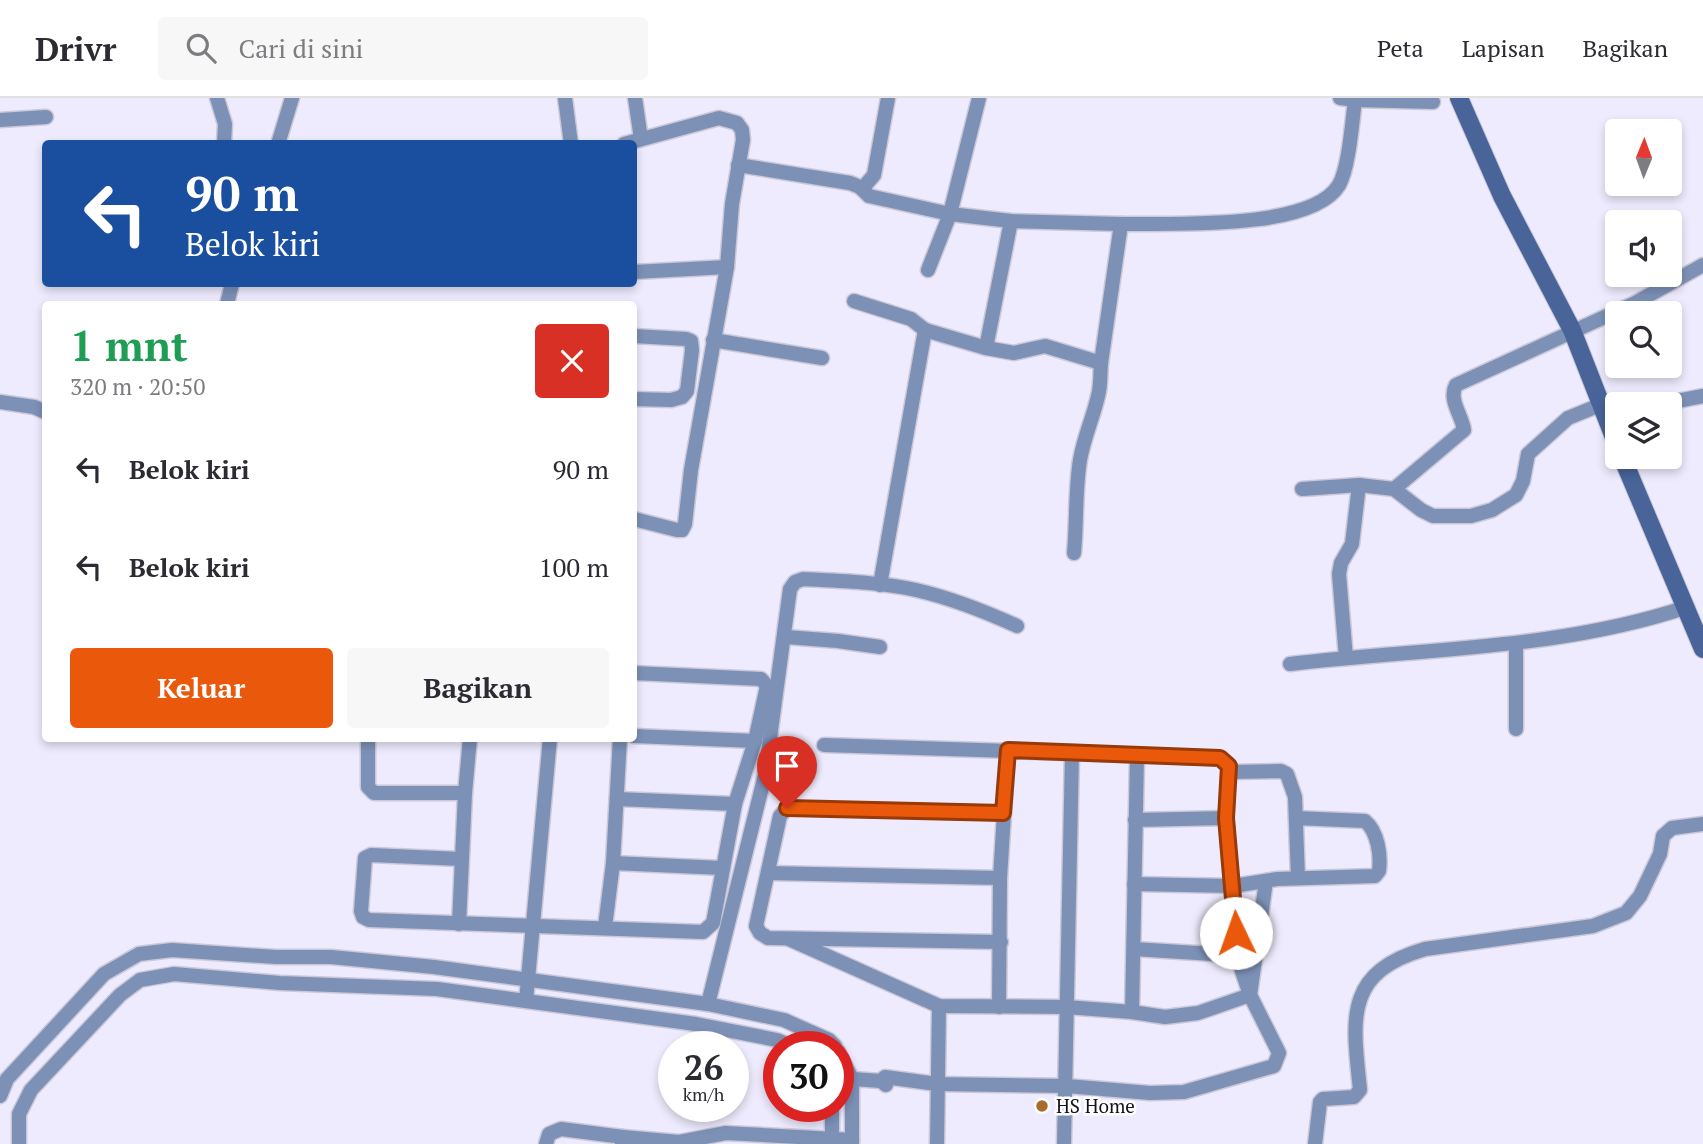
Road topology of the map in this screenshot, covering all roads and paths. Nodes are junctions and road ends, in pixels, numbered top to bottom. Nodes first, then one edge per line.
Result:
1 (217, 98) edge
2 (292, 98) edge
3 (565, 98) edge
4 (635, 98) edge
5 (888, 98) edge
6 (979, 98) edge
7 (1339, 98) edge
8 (1459, 98) edge
9 (1355, 100) junction
10 (1433, 102) dead end
11 (46, 117) dead end
12 (0, 120) edge
13 (641, 139) junction
14 (224, 140) edge
15 (279, 140) edge
16 (570, 140) edge
17 (637, 140) edge
18 (738, 165) junction
19 (862, 189) junction
20 (950, 214) junction
21 (1011, 221) junction
22 (1121, 224) junction
23 (1703, 265) edge
24 (727, 267) junction
25 (928, 270) dead end
26 (637, 272) edge
27 (854, 301) dead end
28 (925, 330) junction
29 (1572, 330) junction
30 (637, 336) edge
31 (713, 340) junction
32 (986, 348) junction
33 (822, 358) dead end
34 (1101, 363) junction
35 (1703, 396) edge
36 (637, 399) edge
37 (1682, 400) edge
38 (0, 402) edge
39 (1600, 405) junction
40 (42, 411) edge
41 (1605, 417) edge
42 (1627, 469) edge
43 (1359, 485) junction
44 (1302, 489) dead end
45 (1394, 489) junction
46 (637, 520) edge
47 (1074, 553) dead end
48 (880, 585) junction
49 (1687, 607) junction
50 (1017, 626) dead end
51 (786, 637) junction
52 (1516, 645) junction
53 (880, 647) dead end
54 (1703, 649) edge
55 (1346, 657) junction
56 (1290, 664) dead end
57 (637, 673) edge
58 (1516, 729) dead end
59 (637, 736) edge
60 (755, 741) junction
61 (368, 742) edge
62 (470, 742) edge
63 (550, 742) edge
64 (620, 742) edge
65 (824, 746) dead end
66 (1008, 750) junction
67 (1072, 752) junction
68 (1137, 757) junction
69 (1230, 772) junction
70 (465, 793) junction
71 (617, 799) junction
72 (735, 804) junction
73 (1003, 813) junction
74 (1226, 818) junction
75 (1296, 818) junction
76 (1135, 820) junction
77 (1703, 824) edge
78 (461, 859) junction
79 (613, 863) junction
80 (722, 868) junction
81 (768, 873) junction
82 (1000, 878) junction
83 (1298, 878) junction
84 (1266, 881) junction
85 (1134, 884) junction
86 (1233, 886) junction
87 (459, 924) junction
88 (531, 927) junction
89 (605, 927) junction
90 (789, 939) junction
91 (1001, 942) junction
92 (1134, 948) junction
93 (1237, 956) junction
94 (1256, 956) junction
95 (529, 979) junction
96 (1250, 995) junction
97 (526, 1001) junction
98 (708, 1004) junction
99 (939, 1006) junction
100 (999, 1007) junction
101 (1066, 1007) junction
102 (1132, 1012) junction
103 (809, 1031) edge
104 (763, 1037) edge
105 (854, 1079) edge
106 (937, 1084) junction
107 (1067, 1086) junction
108 (0, 1096) edge
109 (832, 1122) edge
110 (850, 1122) edge
111 (622, 1141) edge
112 (832, 1141) edge
113 (852, 1142) edge
114 (19, 1144) edge
115 (546, 1144) edge
116 (937, 1144) edge
117 (1064, 1144) edge
118 (1315, 1144) edge

1 - 14 street
2 - 15 street
3 - 16 street
4 - 13 street
5 - 19 street
6 - 20 street
7 - 9 street
8 - 29 street
9 - 10 street
9 - 22 street
11 - 12 street
13 - 17 street
13 - 18 street
18 - 19 street
18 - 24 street
19 - 20 street
20 - 21 street
20 - 25 street
21 - 22 street
21 - 32 street
22 - 34 street
23 - 29 street
24 - 26 street
24 - 31 street
27 - 28 street
28 - 32 street
28 - 48 street
29 - 39 street
29 - 45 street
30 - 36 street
31 - 33 street
31 - 46 street
32 - 34 street
34 - 47 street
35 - 37 street
38 - 40 street
39 - 41 street
39 - 45 street
42 - 49 street
43 - 44 street
43 - 45 street
43 - 55 street
48 - 50 street
48 - 51 street
49 - 52 street
49 - 54 street
51 - 53 street
51 - 98 street
52 - 55 street
52 - 58 street
55 - 56 street
57 - 60 street
59 - 60 street
60 - 72 street
61 - 70 street
62 - 70 street
63 - 88 street
64 - 71 street
65 - 66 street
66 - 67 street
66 - 73 street
67 - 68 street
67 - 101 street
68 - 69 street
68 - 76 street
69 - 74 street
69 - 75 street
70 - 78 street
71 - 72 street
71 - 79 street
72 - 80 street
73 - 81 street
73 - 82 street
74 - 76 street
74 - 86 street
75 - 83 street
75 - 83 street
76 - 85 street
77 - 118 street
78 - 87 street
78 - 87 street
79 - 80 street
79 - 89 street
80 - 89 street
81 - 82 street
81 - 90 street
82 - 91 street
83 - 84 street
84 - 86 street
84 - 94 street
85 - 86 street
85 - 92 street
86 - 93 street
87 - 88 street
88 - 89 street
88 - 95 street
90 - 91 street
90 - 99 street
91 - 100 street
92 - 93 street
92 - 102 street
93 - 94 street
93 - 96 street
94 - 96 street
95 - 97 street
95 - 98 street
95 - 108 street
96 - 102 street
96 - 107 street
97 - 104 street
97 - 114 street
98 - 103 street
99 - 100 street
99 - 106 street
100 - 101 street
101 - 102 street
101 - 107 street
105 - 106 street
106 - 107 street
106 - 116 street
107 - 117 street
109 - 112 street
110 - 113 street
111 - 112 street
111 - 115 street
112 - 113 street

